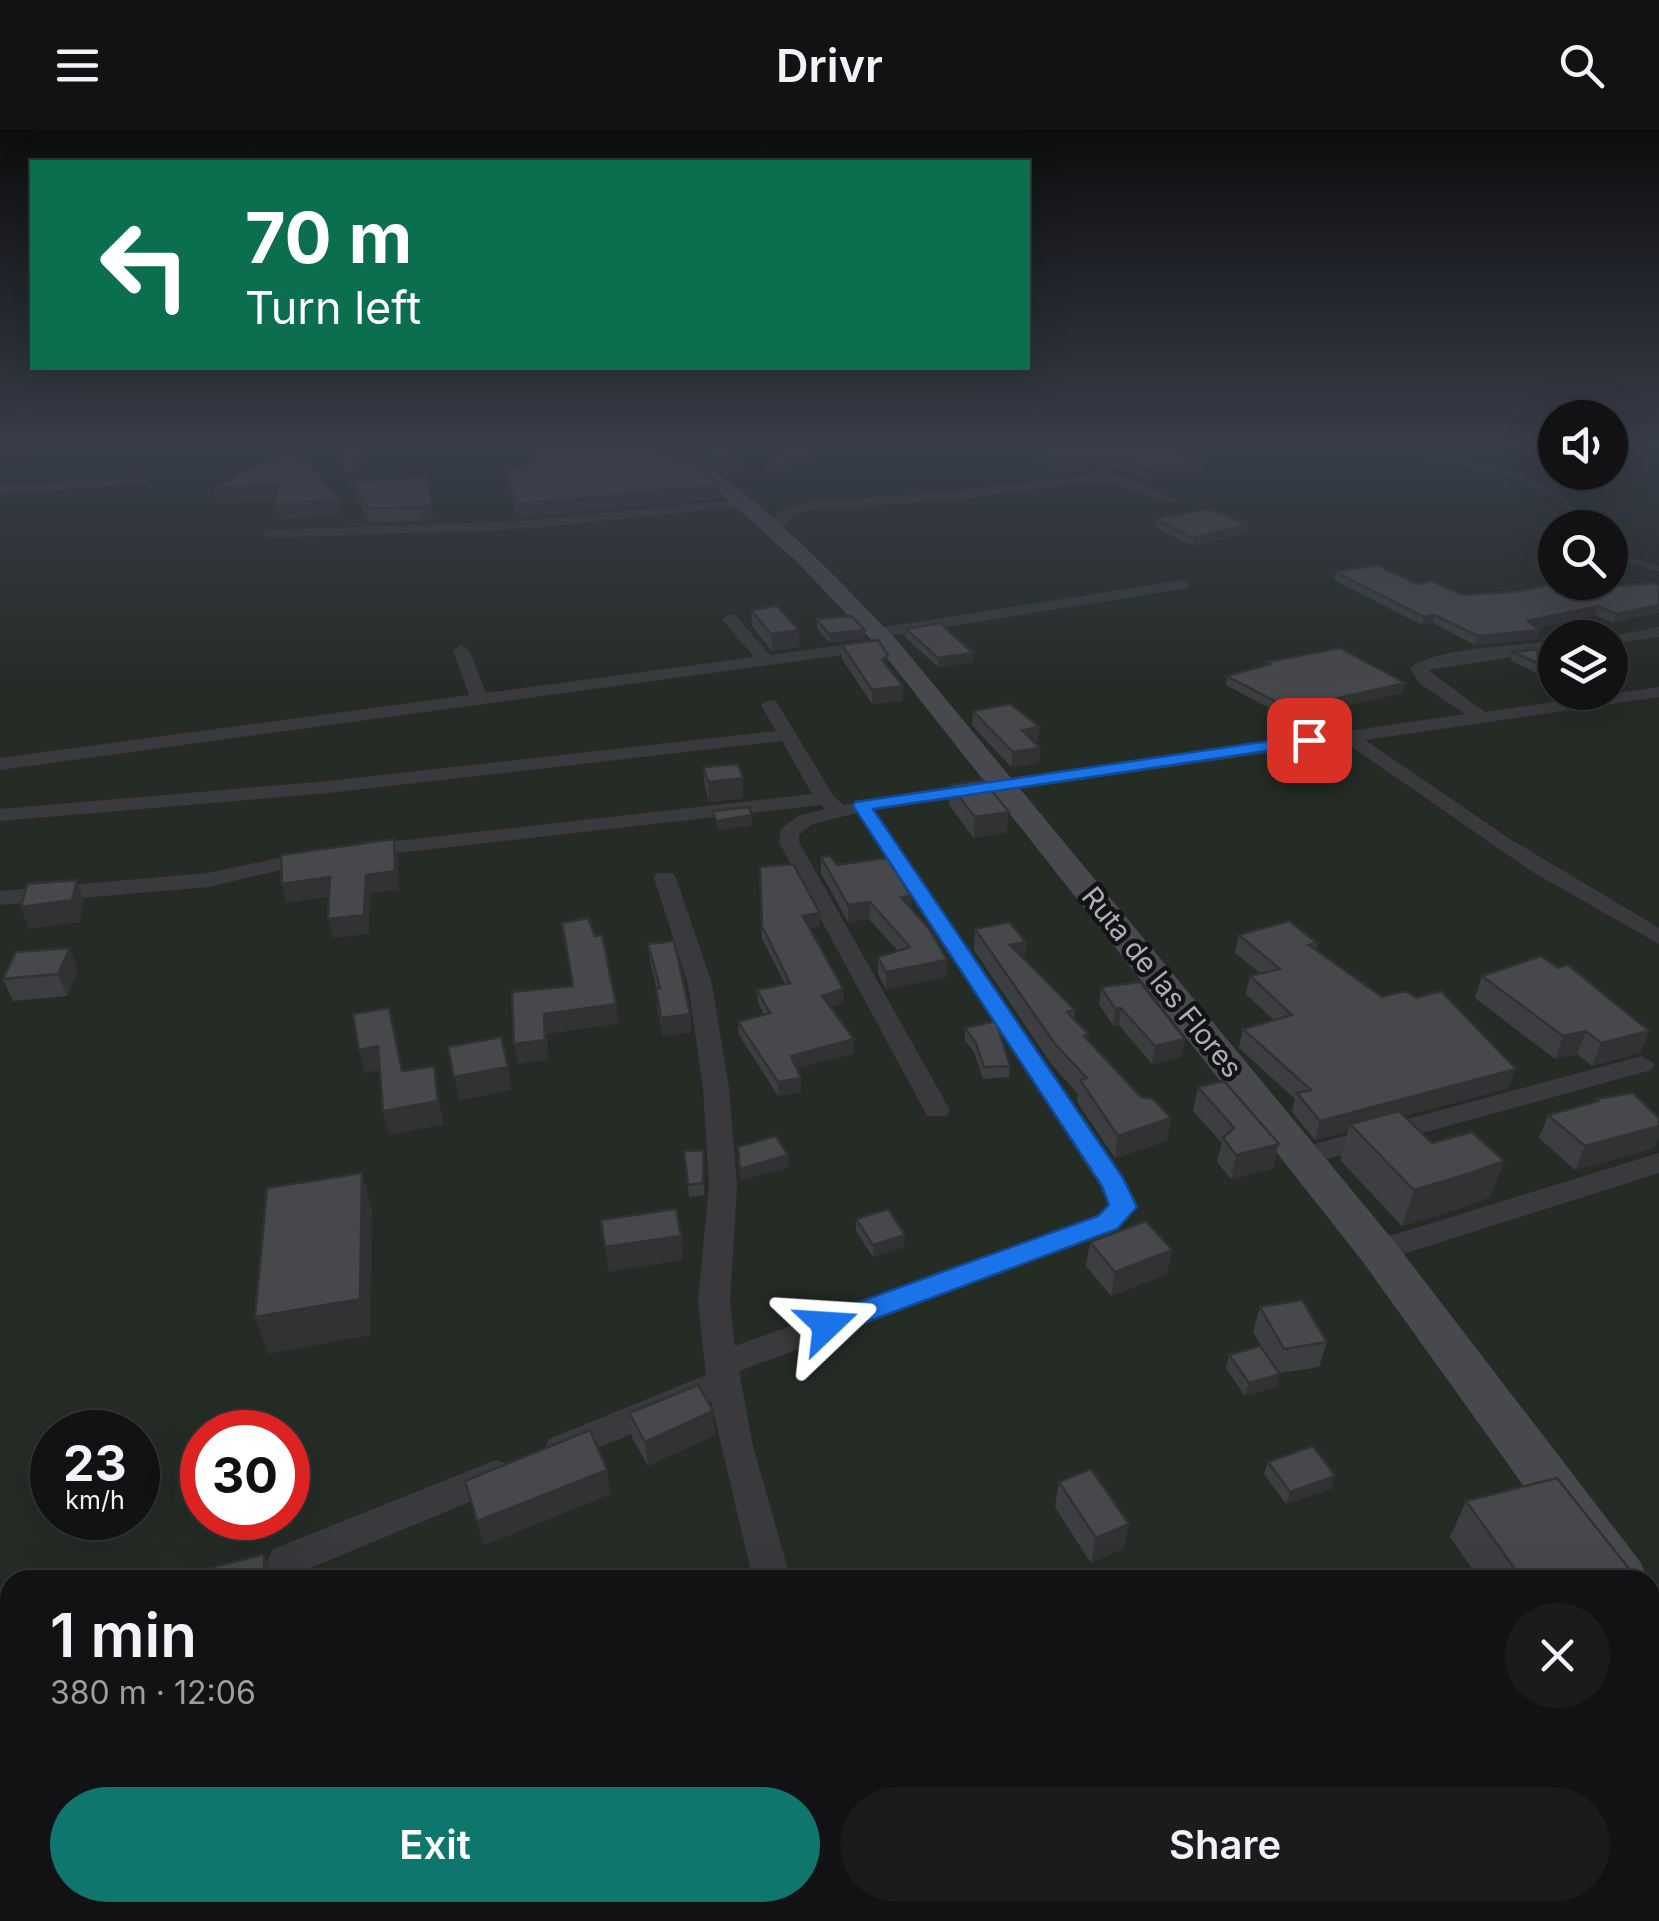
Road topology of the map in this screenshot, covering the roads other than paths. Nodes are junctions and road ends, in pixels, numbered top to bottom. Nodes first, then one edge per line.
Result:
1 (527, 526) edge
2 (769, 526) edge
3 (780, 526) edge
4 (774, 530) junction
5 (268, 534) dead end
6 (1183, 585) dead end
7 (730, 619) dead end
8 (1659, 632) edge
9 (1628, 636) edge
10 (883, 638) junction
11 (1538, 648) edge
12 (460, 650) dead end
13 (765, 660) junction
14 (1659, 692) edge
15 (480, 700) junction
16 (770, 706) dead end
17 (1481, 716) junction
18 (787, 735) junction
19 (1347, 735) junction
20 (0, 764) edge
21 (1002, 783) junction
22 (842, 805) junction
23 (0, 814) edge
24 (665, 878) dead end
25 (0, 898) edge
26 (1659, 937) edge
27 (1642, 1064) dead end
28 (937, 1110) dead end
29 (1302, 1157) junction
30 (1659, 1163) edge
31 (1378, 1251) junction
32 (722, 1373) junction
33 (286, 1561) dead end
34 (770, 1570) edge
35 (1615, 1570) edge

1 - 5 street
2 - 4 main road, Ruta de las Flores
3 - 4 street
4 - 10 main road, Ruta de las Flores
6 - 10 street
7 - 13 street
8 - 9 street
10 - 13 street
10 - 21 main road, Ruta de las Flores
11 - 17 street
12 - 15 street
13 - 15 street
14 - 17 street
15 - 20 street
16 - 18 street
17 - 19 street
18 - 22 street
18 - 23 street
19 - 21 street
19 - 26 street
21 - 22 street
21 - 29 main road, Ruta de las Flores
22 - 25 street
22 - 28 street
22 - 32 street
24 - 32 street
27 - 29 street
29 - 31 main road, Ruta de las Flores
30 - 31 street
31 - 35 main road, Ruta de las Flores
32 - 33 street
32 - 34 street

